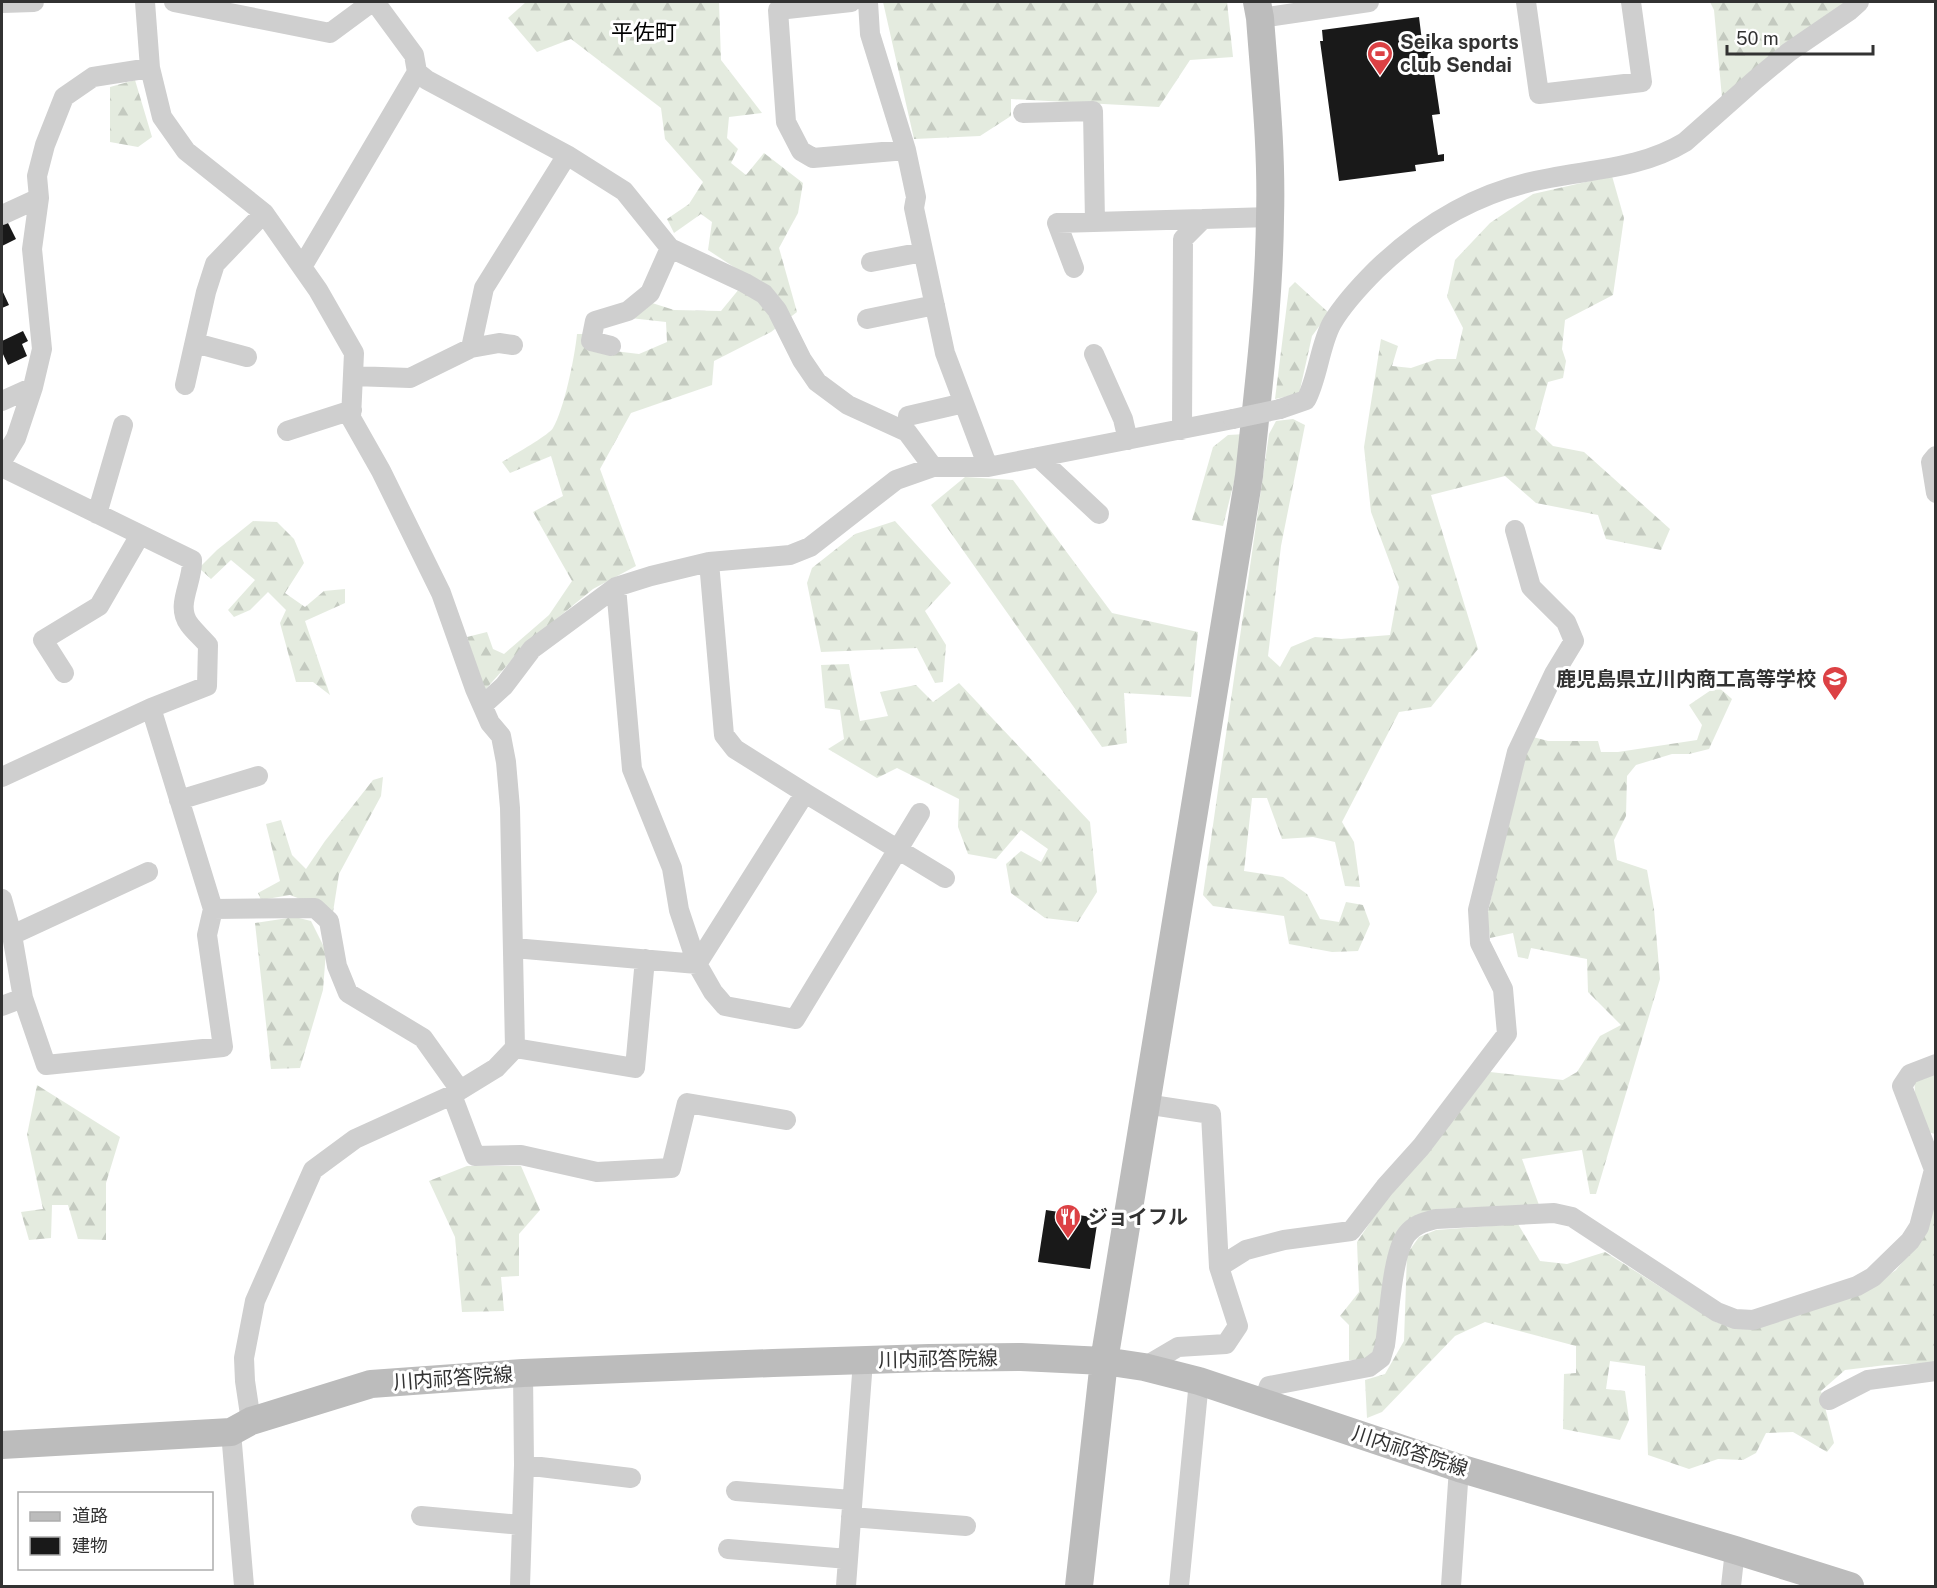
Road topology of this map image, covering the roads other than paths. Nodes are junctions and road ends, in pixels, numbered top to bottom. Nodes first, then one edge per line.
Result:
1 (34, 2) edge
2 (145, 2) edge
3 (174, 2) edge
4 (373, 2) edge
5 (851, 2) edge
6 (868, 2) edge
7 (1369, 2) edge
8 (1526, 2) edge
9 (1631, 2) edge
10 (1859, 2) edge
11 (2, 3) edge
12 (1258, 10) edge
13 (150, 68) junction
14 (417, 72) junction
15 (1023, 113) dead end
16 (906, 150) junction
17 (567, 155) junction
18 (39, 198) junction
19 (264, 213) junction
20 (2, 215) edge
21 (1270, 217) junction
22 (1203, 219) junction
23 (1095, 222) junction
24 (670, 248) junction
25 (923, 252) junction
26 (870, 262) dead end
27 (302, 267) junction
28 (1074, 268) dead end
29 (935, 305) junction
30 (867, 319) dead end
31 (195, 343) junction
32 (513, 345) dead end
33 (611, 346) dead end
34 (471, 348) junction
35 (1094, 354) dead end
36 (247, 357) dead end
37 (353, 376) junction
38 (185, 384) dead end
39 (33, 387) junction
40 (2, 401) edge
41 (964, 403) junction
42 (352, 410) junction
43 (908, 416) dead end
44 (123, 425) dead end
45 (1182, 430) junction
46 (287, 431) dead end
47 (1128, 440) junction
48 (1935, 456) edge
49 (1038, 457) junction
50 (2, 461) edge
51 (2, 467) edge
52 (933, 467) junction
53 (988, 467) junction
54 (1935, 493) edge
55 (97, 514) junction
56 (1099, 514) dead end
57 (1515, 530) dead end
58 (140, 535) junction
59 (709, 562) junction
60 (616, 587) junction
61 (64, 673) dead end
62 (483, 705) junction
63 (151, 708) junction
64 (258, 776) dead end
65 (2, 777) edge
66 (805, 793) junction
67 (179, 800) junction
68 (920, 813) dead end
69 (897, 848) junction
70 (148, 872) dead end
71 (945, 878) dead end
72 (2, 899) edge
73 (213, 909) junction
74 (12, 935) junction
75 (514, 948) junction
76 (645, 959) junction
77 (697, 964) junction
78 (23, 998) junction
79 (2, 1006) edge
80 (515, 1048) junction
81 (1935, 1064) edge
82 (456, 1092) junction
83 (1145, 1104) junction
84 (786, 1120) dead end
85 (1934, 1164) edge
86 (1219, 1267) junction
87 (1104, 1360) junction
88 (863, 1361) junction
89 (1144, 1367) junction
90 (1935, 1371) edge
91 (523, 1373) junction
92 (1199, 1382) junction
93 (1829, 1400) dead end
94 (1263, 1402) junction
95 (241, 1426) junction
96 (2, 1445) edge
97 (524, 1465) junction
98 (1459, 1468) junction
99 (632, 1478) dead end
100 (736, 1491) dead end
101 (852, 1509) junction
102 (421, 1516) dead end
103 (522, 1526) junction
104 (966, 1526) dead end
105 (728, 1549) dead end
106 (1735, 1550) junction
107 (848, 1558) junction
108 (244, 1587) edge
109 (520, 1587) edge
110 (846, 1587) edge
111 (1080, 1587) edge
112 (1179, 1587) edge
113 (1451, 1587) edge
114 (1731, 1587) edge
115 (1850, 1587) edge

1 - 11 street
2 - 13 street
3 - 4 street
4 - 14 street
5 - 16 street
6 - 16 street
7 - 12 street
8 - 9 street
10 - 45 street, bridge
12 - 21 main road
13 - 18 street
13 - 19 street
14 - 17 street
14 - 27 street
15 - 23 street
16 - 25 street
17 - 24 street
17 - 34 street
18 - 20 street
18 - 39 street
19 - 27 street
19 - 31 street
21 - 22 street
21 - 83 main road
22 - 23 street
22 - 45 street
23 - 28 street
24 - 33 street
24 - 52 street
25 - 26 street
25 - 29 street
27 - 37 street
29 - 30 street
29 - 41 street
31 - 36 street
31 - 38 street
32 - 34 street
34 - 37 street
35 - 47 street
37 - 42 street
39 - 40 street
39 - 50 street
41 - 43 street
41 - 53 street
42 - 46 street
42 - 62 street
44 - 55 street
45 - 47 street
47 - 49 street
48 - 54 street
49 - 53 street
49 - 56 street
51 - 55 street
52 - 53 street
52 - 59 street
55 - 58 street
57 - 86 street
58 - 61 street
58 - 63 street
59 - 60 street
59 - 66 street
60 - 62 street
60 - 77 street
62 - 75 street
63 - 65 street
63 - 67 street
64 - 67 street
66 - 69 street
66 - 77 street
67 - 73 street
68 - 69 street
69 - 71 street
69 - 77 street
70 - 74 street
72 - 74 street
73 - 78 street
73 - 82 street
74 - 78 street
75 - 76 street
75 - 80 street
76 - 77 street
76 - 80 street
78 - 79 street
80 - 82 street
81 - 85 street
82 - 84 street
82 - 95 street
83 - 86 street
83 - 87 main road
85 - 94 street
86 - 89 street
87 - 88 main road, 川内祁答院線
87 - 89 main road, 川内祁答院線
87 - 111 main road
88 - 91 main road, 川内祁答院線
88 - 101 street
89 - 92 main road, 川内祁答院線
90 - 93 street
91 - 95 main road, 川内祁答院線
91 - 97 street
92 - 94 main road, 川内祁答院線
92 - 112 street
94 - 98 main road, 川内祁答院線
95 - 96 main road, 川内祁答院線
95 - 108 street
97 - 99 street
97 - 103 street
98 - 106 main road, 川内祁答院線
98 - 113 street
100 - 101 street
101 - 104 street
101 - 107 street
102 - 103 street
103 - 109 street
105 - 107 street
106 - 114 street
106 - 115 main road, 川内祁答院線
107 - 110 street

